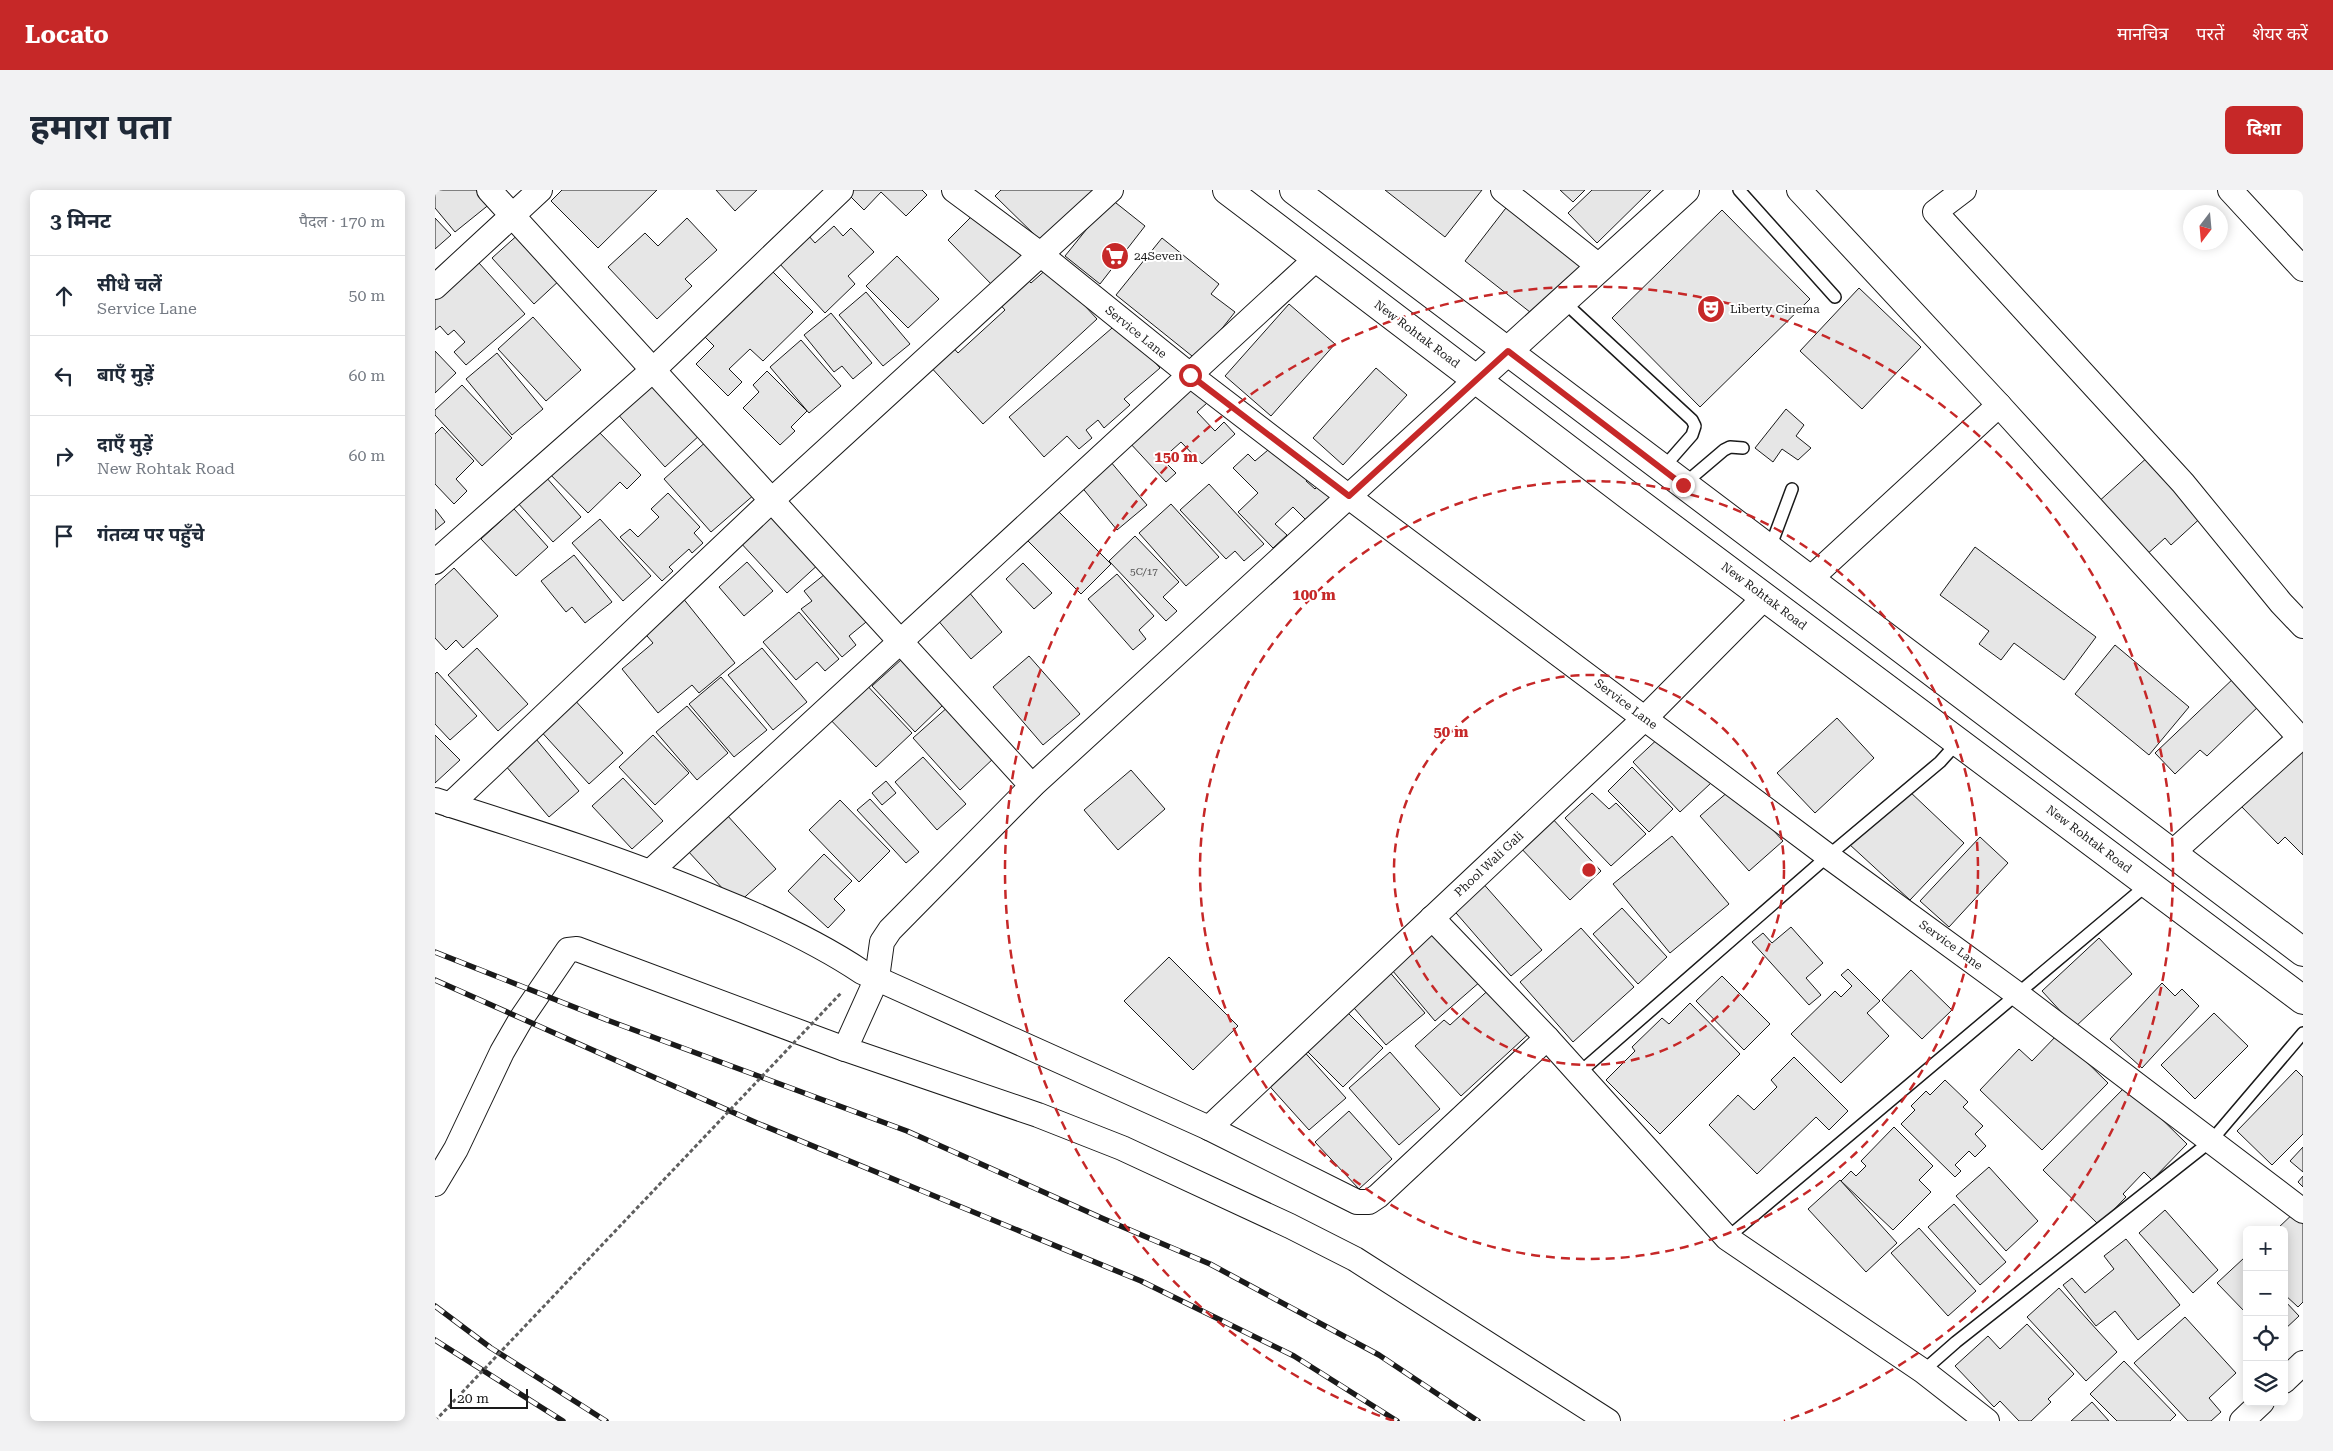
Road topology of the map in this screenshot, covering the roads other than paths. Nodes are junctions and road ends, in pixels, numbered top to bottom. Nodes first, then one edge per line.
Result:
1 (489, 190) edge
2 (540, 190) edge
3 (841, 190) edge
4 (954, 190) edge
5 (1111, 190) edge
6 (1227, 190) edge
7 (1294, 190) edge
8 (1503, 190) edge
9 (1739, 190) edge
10 (1799, 190) edge
11 (1964, 190) edge
12 (2230, 190) edge
13 (1674, 193) edge
14 (513, 216) junction
15 (1040, 254) junction
16 (1317, 258) junction
17 (1600, 267) junction
18 (2303, 269) edge
19 (435, 287) edge
20 (1835, 297) dead end
21 (1563, 301) junction
22 (1508, 351) junction
23 (653, 369) junction
24 (1190, 375) junction
25 (1477, 379) junction
26 (1999, 406) junction
27 (1743, 448) dead end
28 (1672, 477) junction
29 (1792, 489) dead end
30 (1349, 496) junction
31 (773, 499) junction
32 (1769, 550) junction
33 (435, 562) edge
34 (1809, 580) junction
35 (1765, 596) junction
36 (2303, 626) edge
37 (900, 640) junction
38 (1645, 718) junction
39 (2300, 738) edge
40 (1959, 741) junction
41 (1032, 786) junction
42 (443, 803) edge
43 (2172, 853) junction
44 (1828, 856) junction
45 (651, 871) junction
46 (2148, 884) junction
47 (1432, 918) junction
48 (2303, 952) edge
49 (877, 978) junction
50 (2017, 994) junction
51 (2303, 1000) edge
52 (2303, 1033) edge
53 (1547, 1038) junction
54 (845, 1049) junction
55 (1579, 1073) junction
56 (1209, 1128) junction
57 (2211, 1142) junction
58 (435, 1184) edge
59 (2303, 1210) edge
60 (1727, 1238) junction
61 (2303, 1363) edge
62 (1923, 1371) junction
63 (2288, 1377) edge
64 (2258, 1406) edge
65 (1608, 1421) edge
66 (1987, 1421) edge
67 (2242, 1421) edge

1 - 14 street
2 - 14 street
3 - 23 street
4 - 15 street, Service Lane
5 - 15 street
6 - 16 main road, New Rohtak Road
7 - 22 main road
8 - 17 street
9 - 20 lane
10 - 26 street
11 - 36 street
12 - 18 street
13 - 17 main road
14 - 19 street
14 - 23 street
15 - 24 street, Service Lane
15 - 31 street
16 - 24 street
16 - 25 main road, New Rohtak Road
17 - 21 main road
21 - 22 main road
21 - 28 lane
22 - 25 main road
22 - 28 main road
23 - 31 street
23 - 33 street
24 - 30 street, Service Lane
24 - 37 street
25 - 30 street
25 - 35 main road, New Rohtak Road
26 - 34 street
26 - 39 street
27 - 28 lane
28 - 32 main road
29 - 32 lane
30 - 38 street, Service Lane
30 - 41 street
31 - 37 street
31 - 42 street
32 - 34 main road
34 - 43 main road
35 - 38 street, Phool Wali Gali
35 - 40 main road, New Rohtak Road
37 - 41 street
37 - 45 street
38 - 44 street, Service Lane
38 - 47 street, Phool Wali Gali
39 - 43 street
40 - 44 lane
40 - 46 main road, New Rohtak Road
41 - 49 street
42 - 45 street
43 - 48 main road
44 - 50 street, Service Lane
44 - 55 lane
45 - 49 street
46 - 50 lane
46 - 51 main road, New Rohtak Road
47 - 53 street
47 - 56 street, Phool Wali Gali
49 - 54 street
49 - 56 street
50 - 57 street, Service Lane
50 - 60 lane
52 - 57 lane
53 - 55 street
53 - 56 street
54 - 58 street
54 - 65 street
55 - 60 street
57 - 59 street, Service Lane
57 - 62 lane
60 - 62 street
61 - 63 street
62 - 66 street
64 - 67 street

